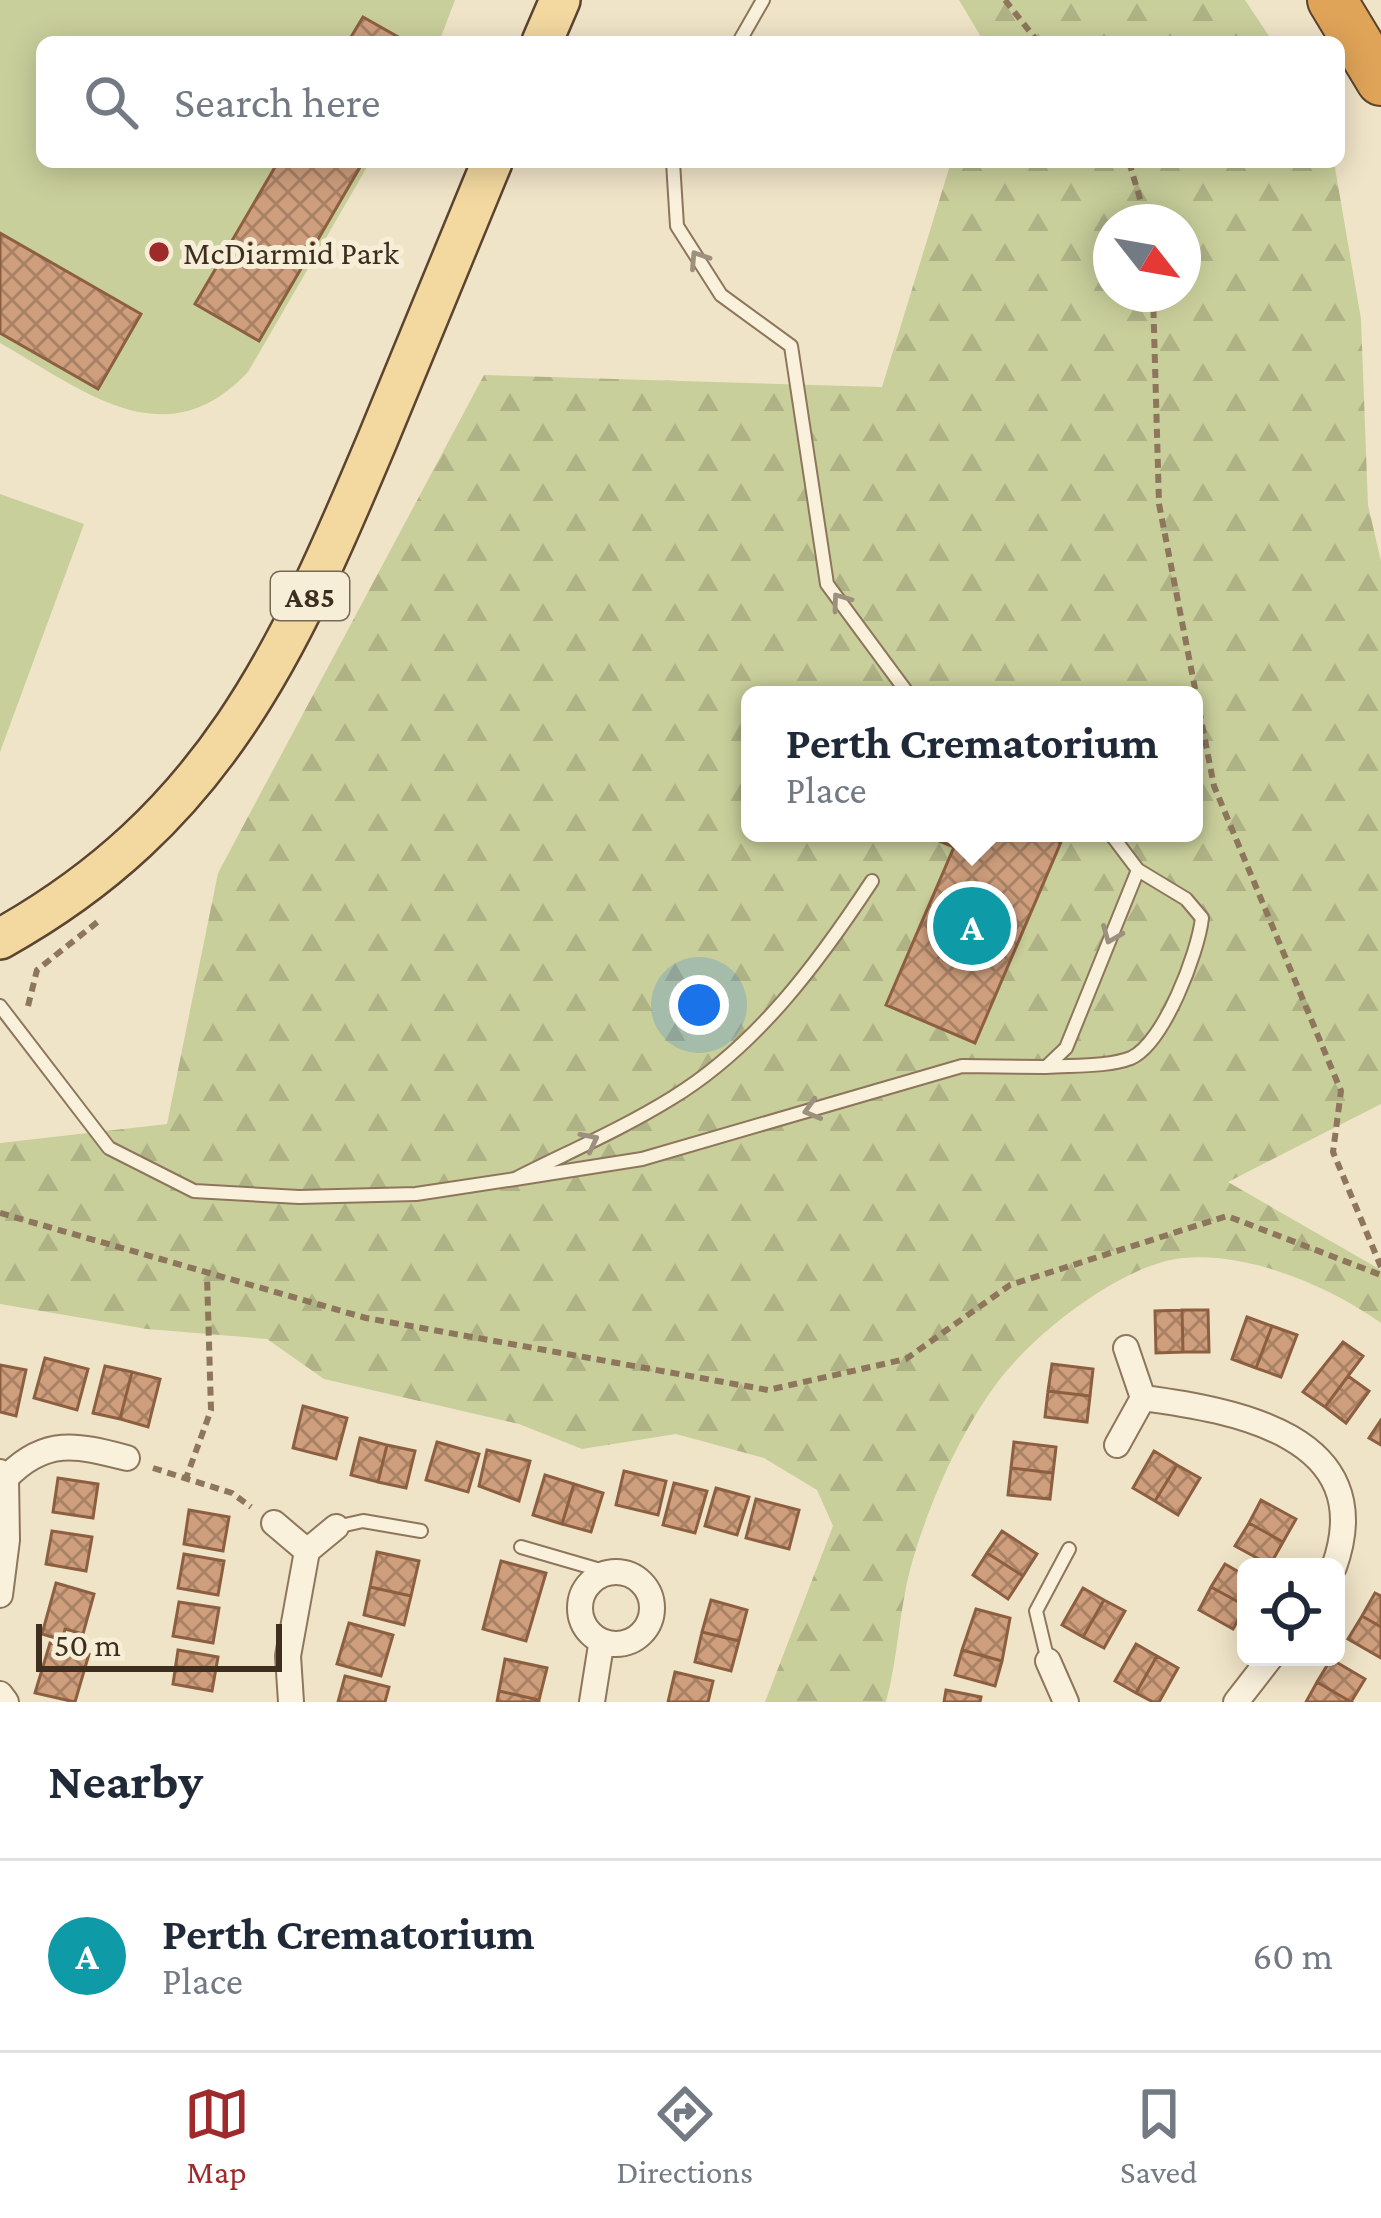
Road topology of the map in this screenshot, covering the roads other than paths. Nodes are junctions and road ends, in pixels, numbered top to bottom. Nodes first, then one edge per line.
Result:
1 (560, 0) edge
2 (763, 0) edge
3 (1332, 0) edge
4 (545, 36) edge
5 (742, 36) edge
6 (1381, 80) edge
7 (490, 168) edge
8 (673, 168) edge
9 (902, 686) edge
10 (1117, 842) edge
11 (1138, 869) junction
12 (872, 881) dead end
13 (0, 939) edge
14 (0, 1006) edge
15 (1046, 1067) junction
16 (514, 1179) junction
17 (1126, 1348) dead end
18 (1144, 1398) junction
19 (1117, 1445) dead end
20 (127, 1459) road end
21 (3, 1475) edge
22 (274, 1523) road end
23 (336, 1527) joint
24 (421, 1531) dead end
25 (521, 1547) dead end
26 (1069, 1549) dead end
27 (308, 1551) junction
28 (1338, 1558) edge
29 (607, 1572) junction
30 (0, 1595) edge
31 (601, 1645) junction
32 (1048, 1661) joint
33 (1264, 1666) edge
34 (0, 1694) edge
35 (6, 1702) edge
36 (291, 1702) edge
37 (592, 1702) edge
38 (1066, 1702) edge
39 (1236, 1702) edge

1 - 4 main road
2 - 5 lane
3 - 6 highway
7 - 13 main road, A85
9 -> 8 lane
10 - 11 lane
11 -> 15 lane
11 - 15 lane
16 -> 12 lane
14 - 16 lane
15 -> 16 lane
17 - 18 street
18 - 19 street
18 - 28 street
20 - 21 street
21 - 30 street
22 - 27 street
23 - 24 lane
23 - 27 street
25 - 29 lane
26 - 32 lane
27 - 36 street
29 - 31 street
29 - 31 street
31 - 37 street
32 - 38 street
33 - 39 street
34 - 35 street

